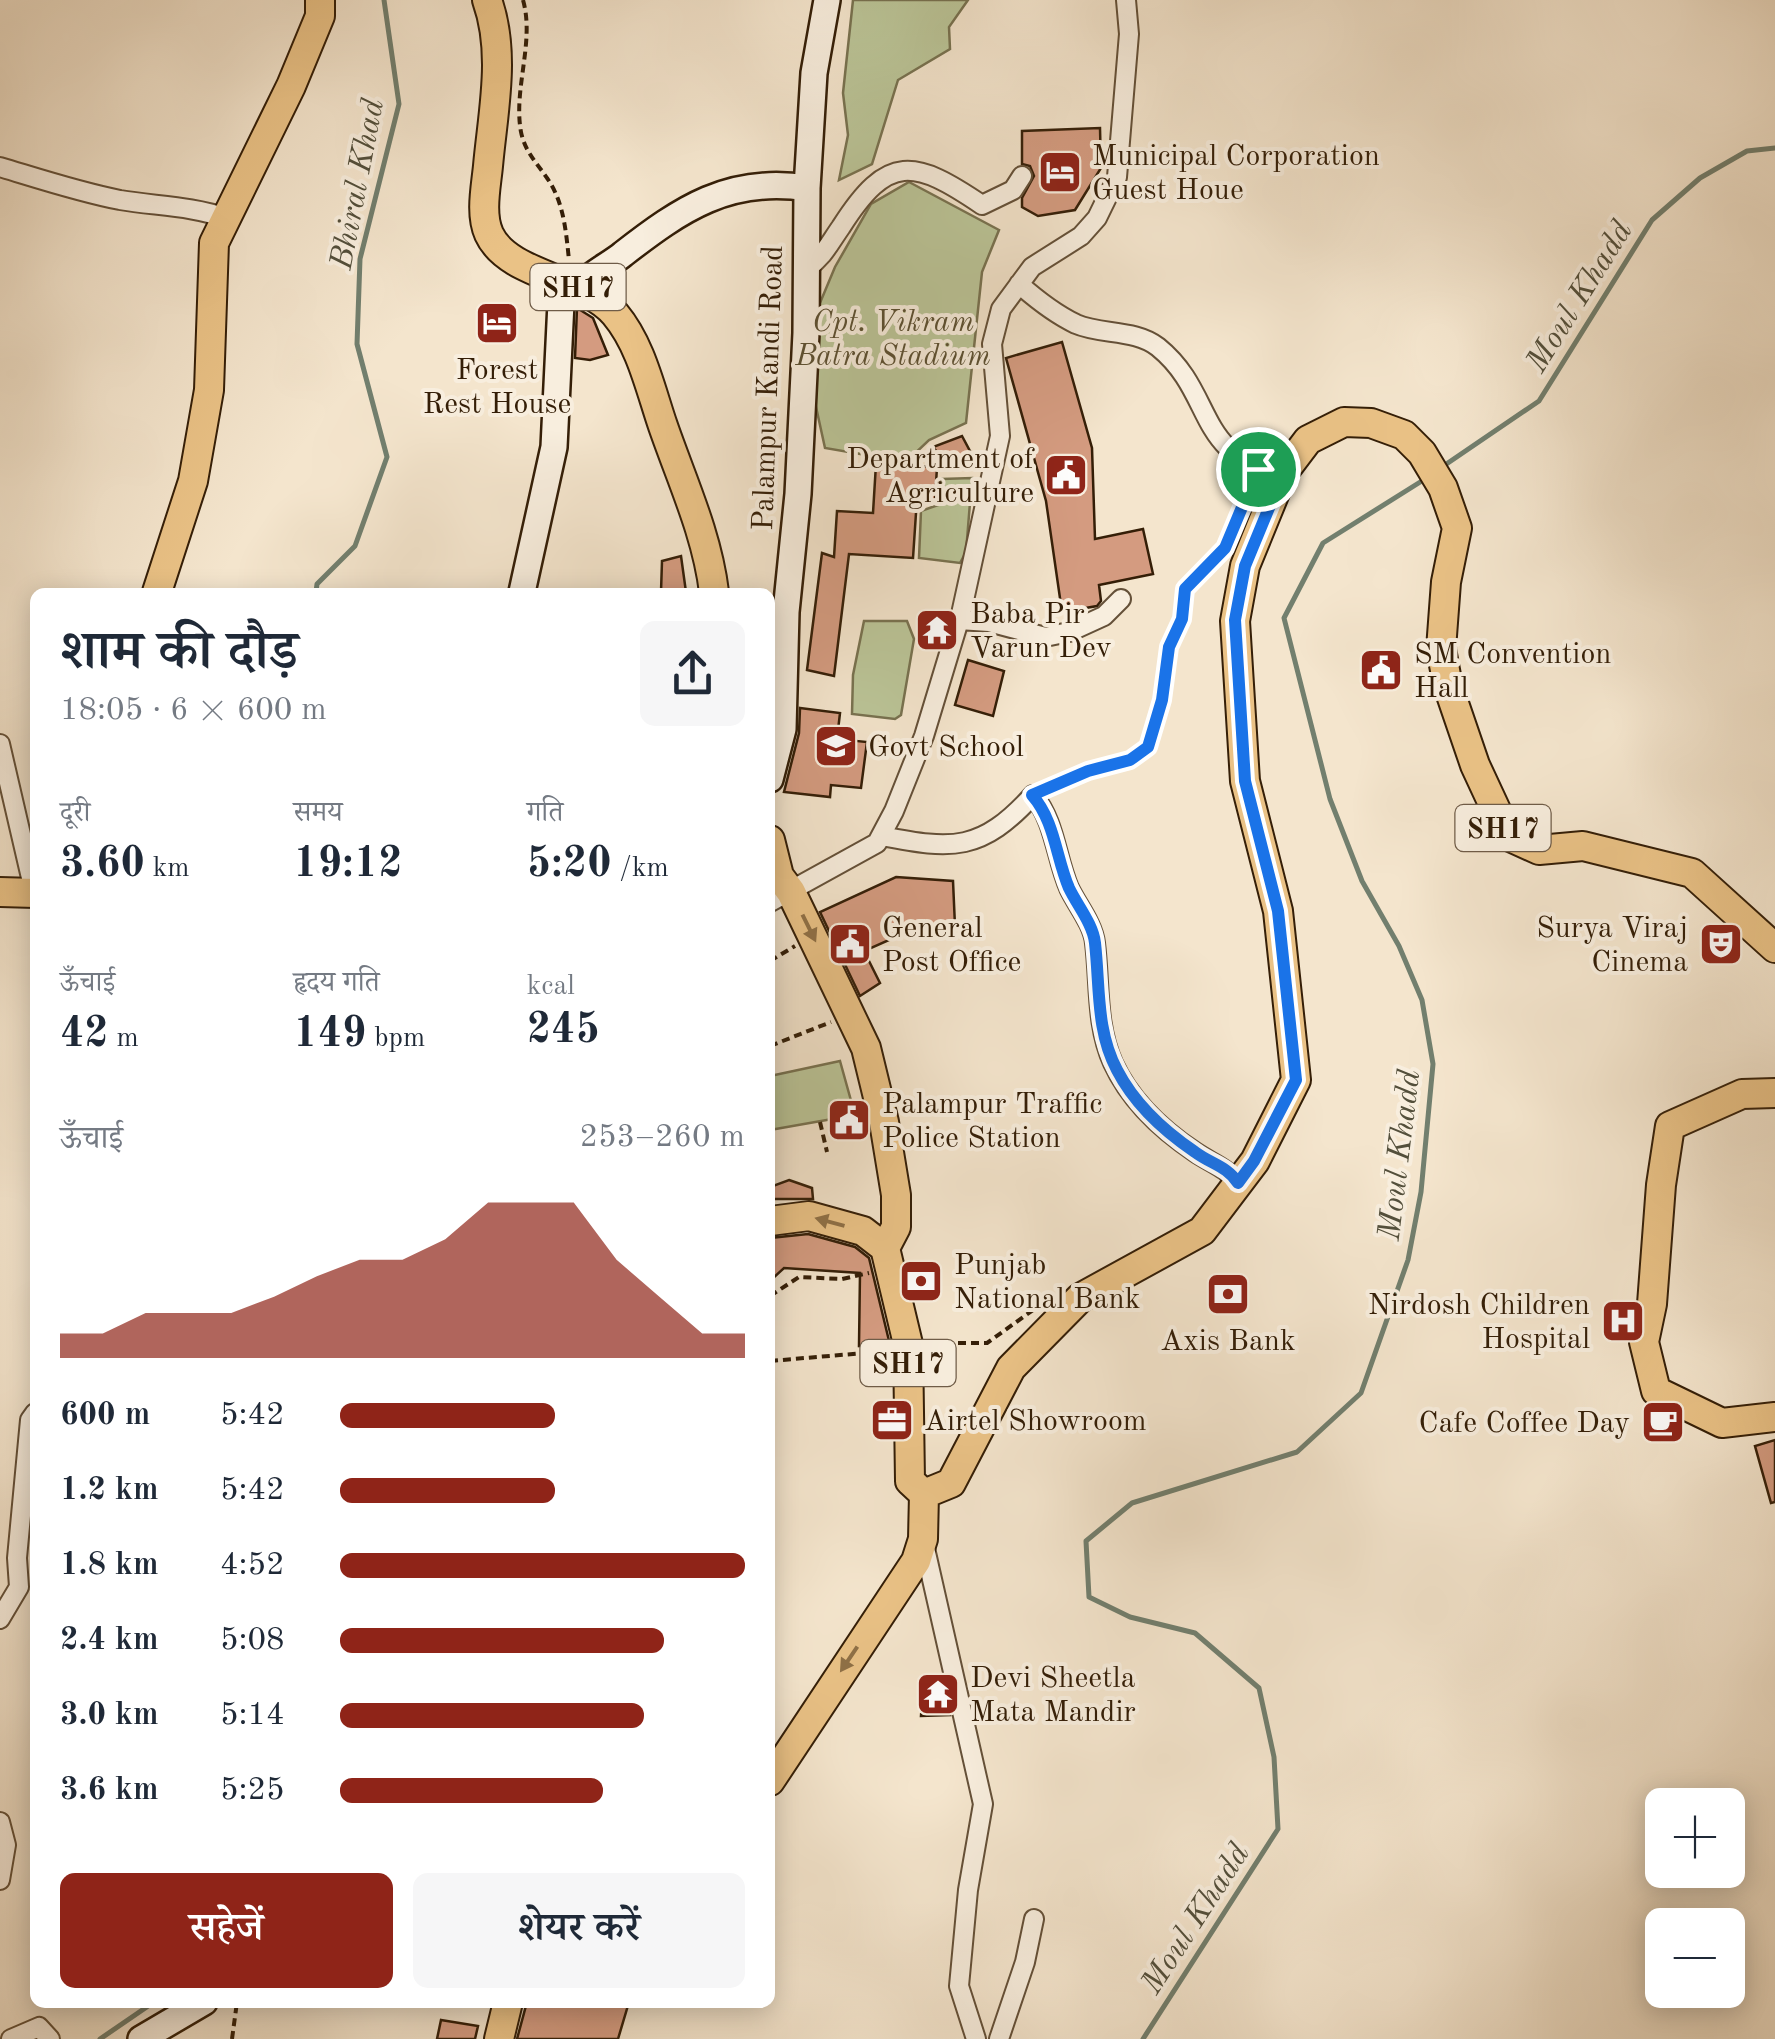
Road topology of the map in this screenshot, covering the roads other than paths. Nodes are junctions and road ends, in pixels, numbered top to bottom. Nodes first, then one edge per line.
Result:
1 (320, 0) edge
2 (487, 0) edge
3 (827, 0) edge
4 (1126, 0) edge
5 (0, 167) edge
6 (1022, 176) dead end
7 (807, 188) junction
8 (226, 218) junction
9 (806, 269) junction
10 (1019, 284) junction
11 (570, 285) junction
12 (1270, 471) junction
13 (159, 588) edge
14 (523, 588) edge
15 (714, 588) edge
16 (1120, 599) dead end
17 (960, 620) junction
18 (0, 744) edge
19 (775, 760) edge
20 (882, 836) junction
21 (775, 860) edge
22 (30, 876) edge
23 (0, 892) edge
24 (30, 894) edge
25 (780, 897) edge
26 (1775, 948) edge
27 (1775, 1093) edge
28 (1238, 1183) junction
29 (775, 1220) edge
30 (879, 1260) junction
31 (1775, 1417) edge
32 (30, 1420) edge
33 (924, 1494) junction
34 (923, 1539) junction
35 (0, 1619) edge
36 (775, 1774) edge
37 (0, 1822) edge
38 (0, 1880) edge
39 (1034, 1919) dead end
40 (194, 2008) edge
41 (507, 2008) edge
42 (44, 2033) edge
43 (11, 2039) edge
44 (141, 2039) edge
45 (499, 2039) edge
46 (976, 2039) edge
47 (1000, 2039) edge

1 - 8 main road
2 - 11 main road, SH17
3 - 7 street, Palampur Kandi Road
4 - 10 street
5 - 8 street
6 - 9 street
7 - 9 street, Palampur Kandi Road
7 - 11 street
8 - 13 main road
9 - 19 street, Palampur Kandi Road
10 - 12 street
10 - 17 street
11 - 14 street
11 - 15 main road, SH17
12 - 26 main road, SH17
12 - 28 main road, SH17
16 - 17 street
17 - 20 street
18 - 22 street
20 - 25 street
20 - 28 street
21 - 25 main road, SH17
23 - 24 main road
25 -> 30 main road, SH17
27 - 31 main road
28 - 33 main road, SH17
30 -> 29 main road
30 - 33 main road, SH17
32 - 35 street
33 - 34 main road
34 -> 36 main road
34 - 46 street
37 - 38 street
39 - 47 street
40 - 44 street
41 - 45 main road
42 - 43 street

